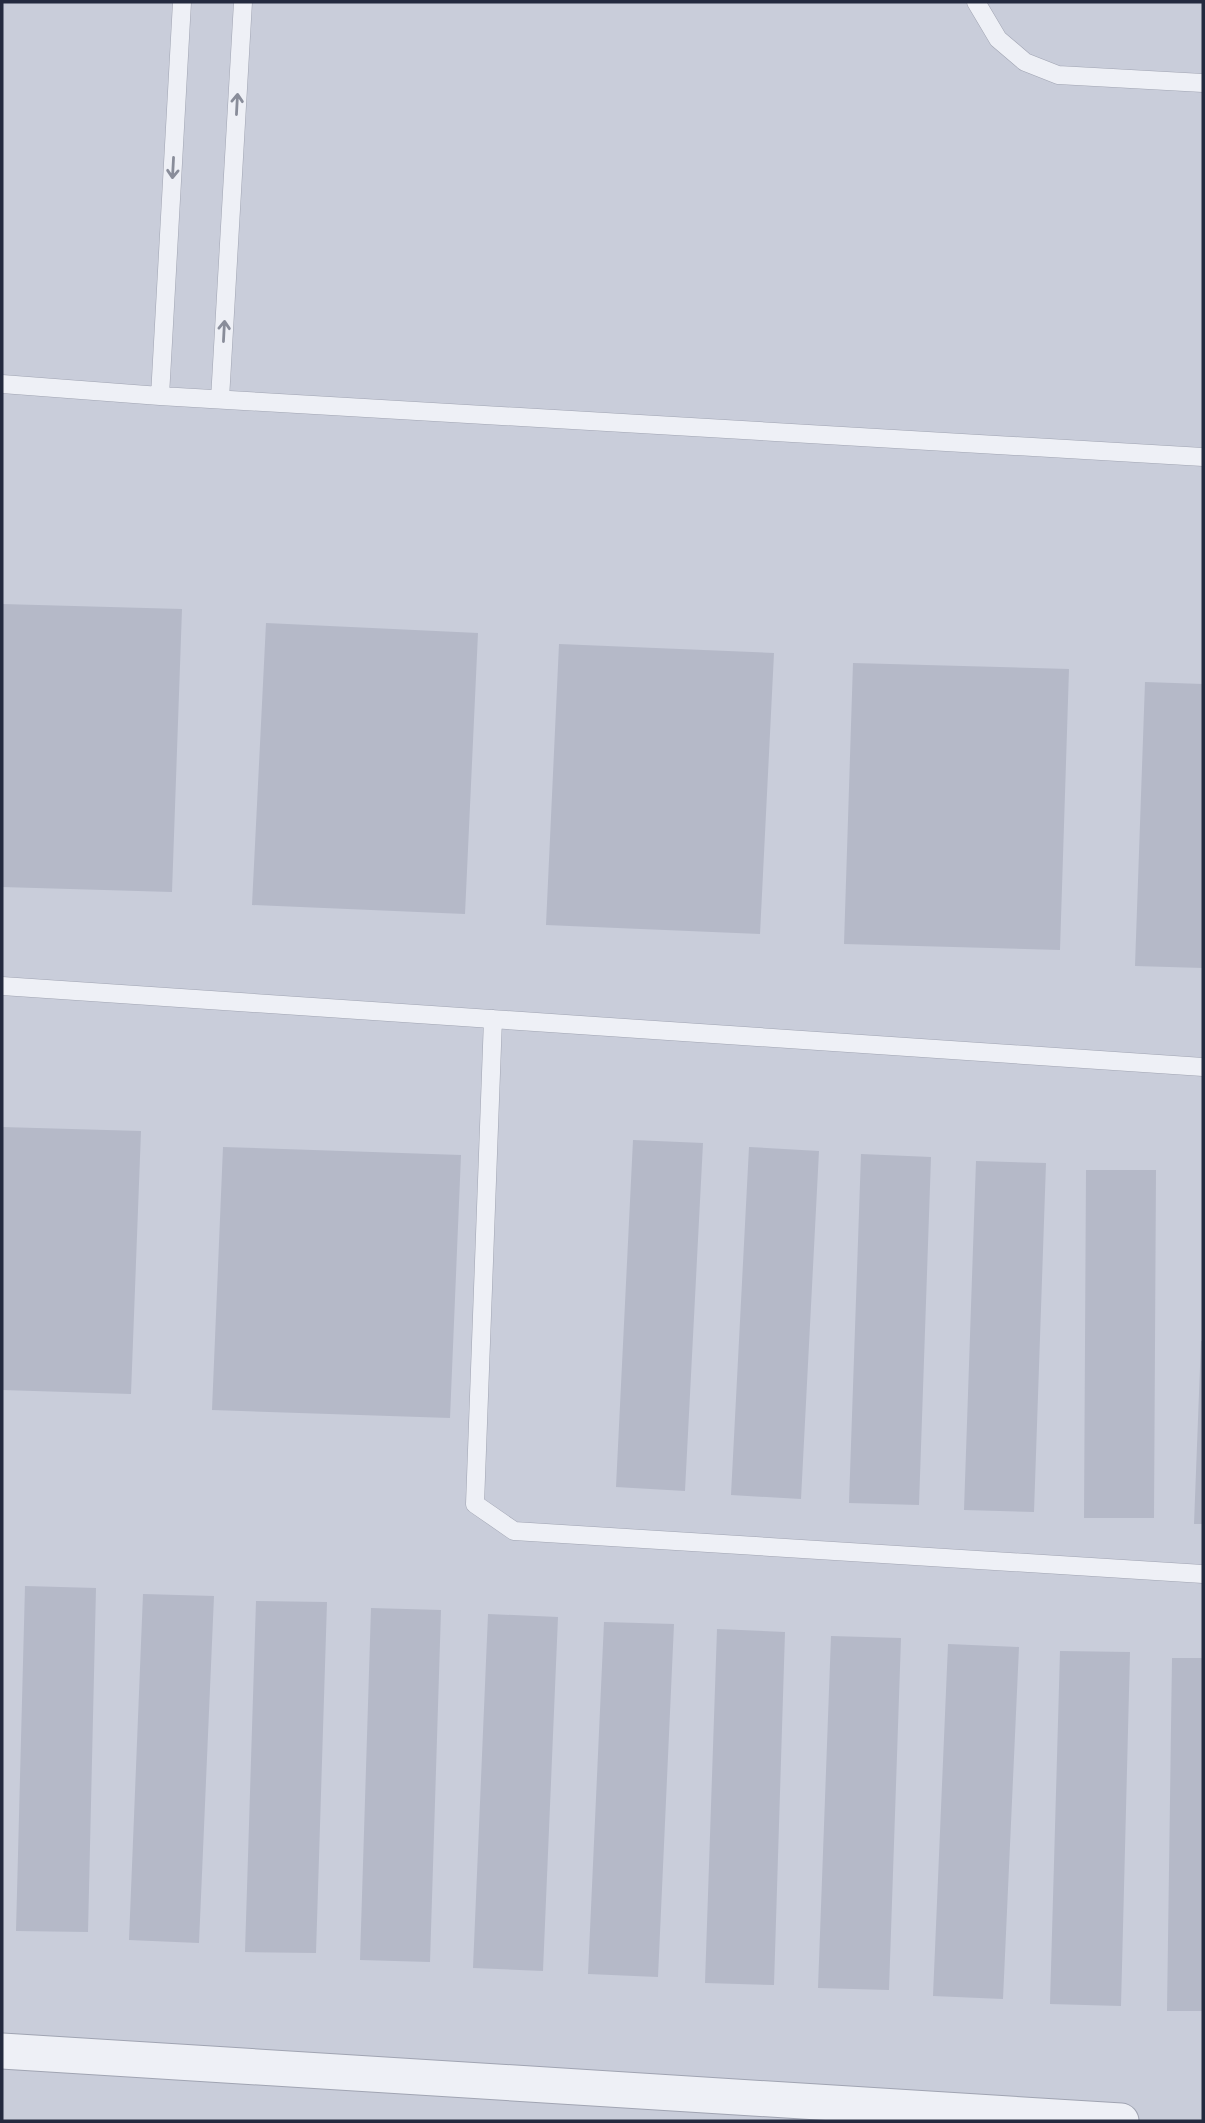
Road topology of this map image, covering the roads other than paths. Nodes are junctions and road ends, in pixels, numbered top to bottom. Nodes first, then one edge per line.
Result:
1 (183, 2) edge
2 (243, 2) edge
3 (976, 2) edge
4 (1203, 83) edge
5 (2, 384) edge
6 (160, 396) junction
7 (220, 399) junction
8 (1203, 457) edge
9 (2, 986) edge
10 (493, 1019) junction
11 (1203, 1067) edge
12 (1203, 1574) edge
13 (2, 2051) edge
14 (1121, 2121) edge

1 -> 6 lane
7 -> 2 lane
3 - 4 lane
5 - 6 lane
6 - 7 lane
7 - 8 lane
9 - 10 lane
10 - 11 lane
10 - 12 lane
13 - 14 street

